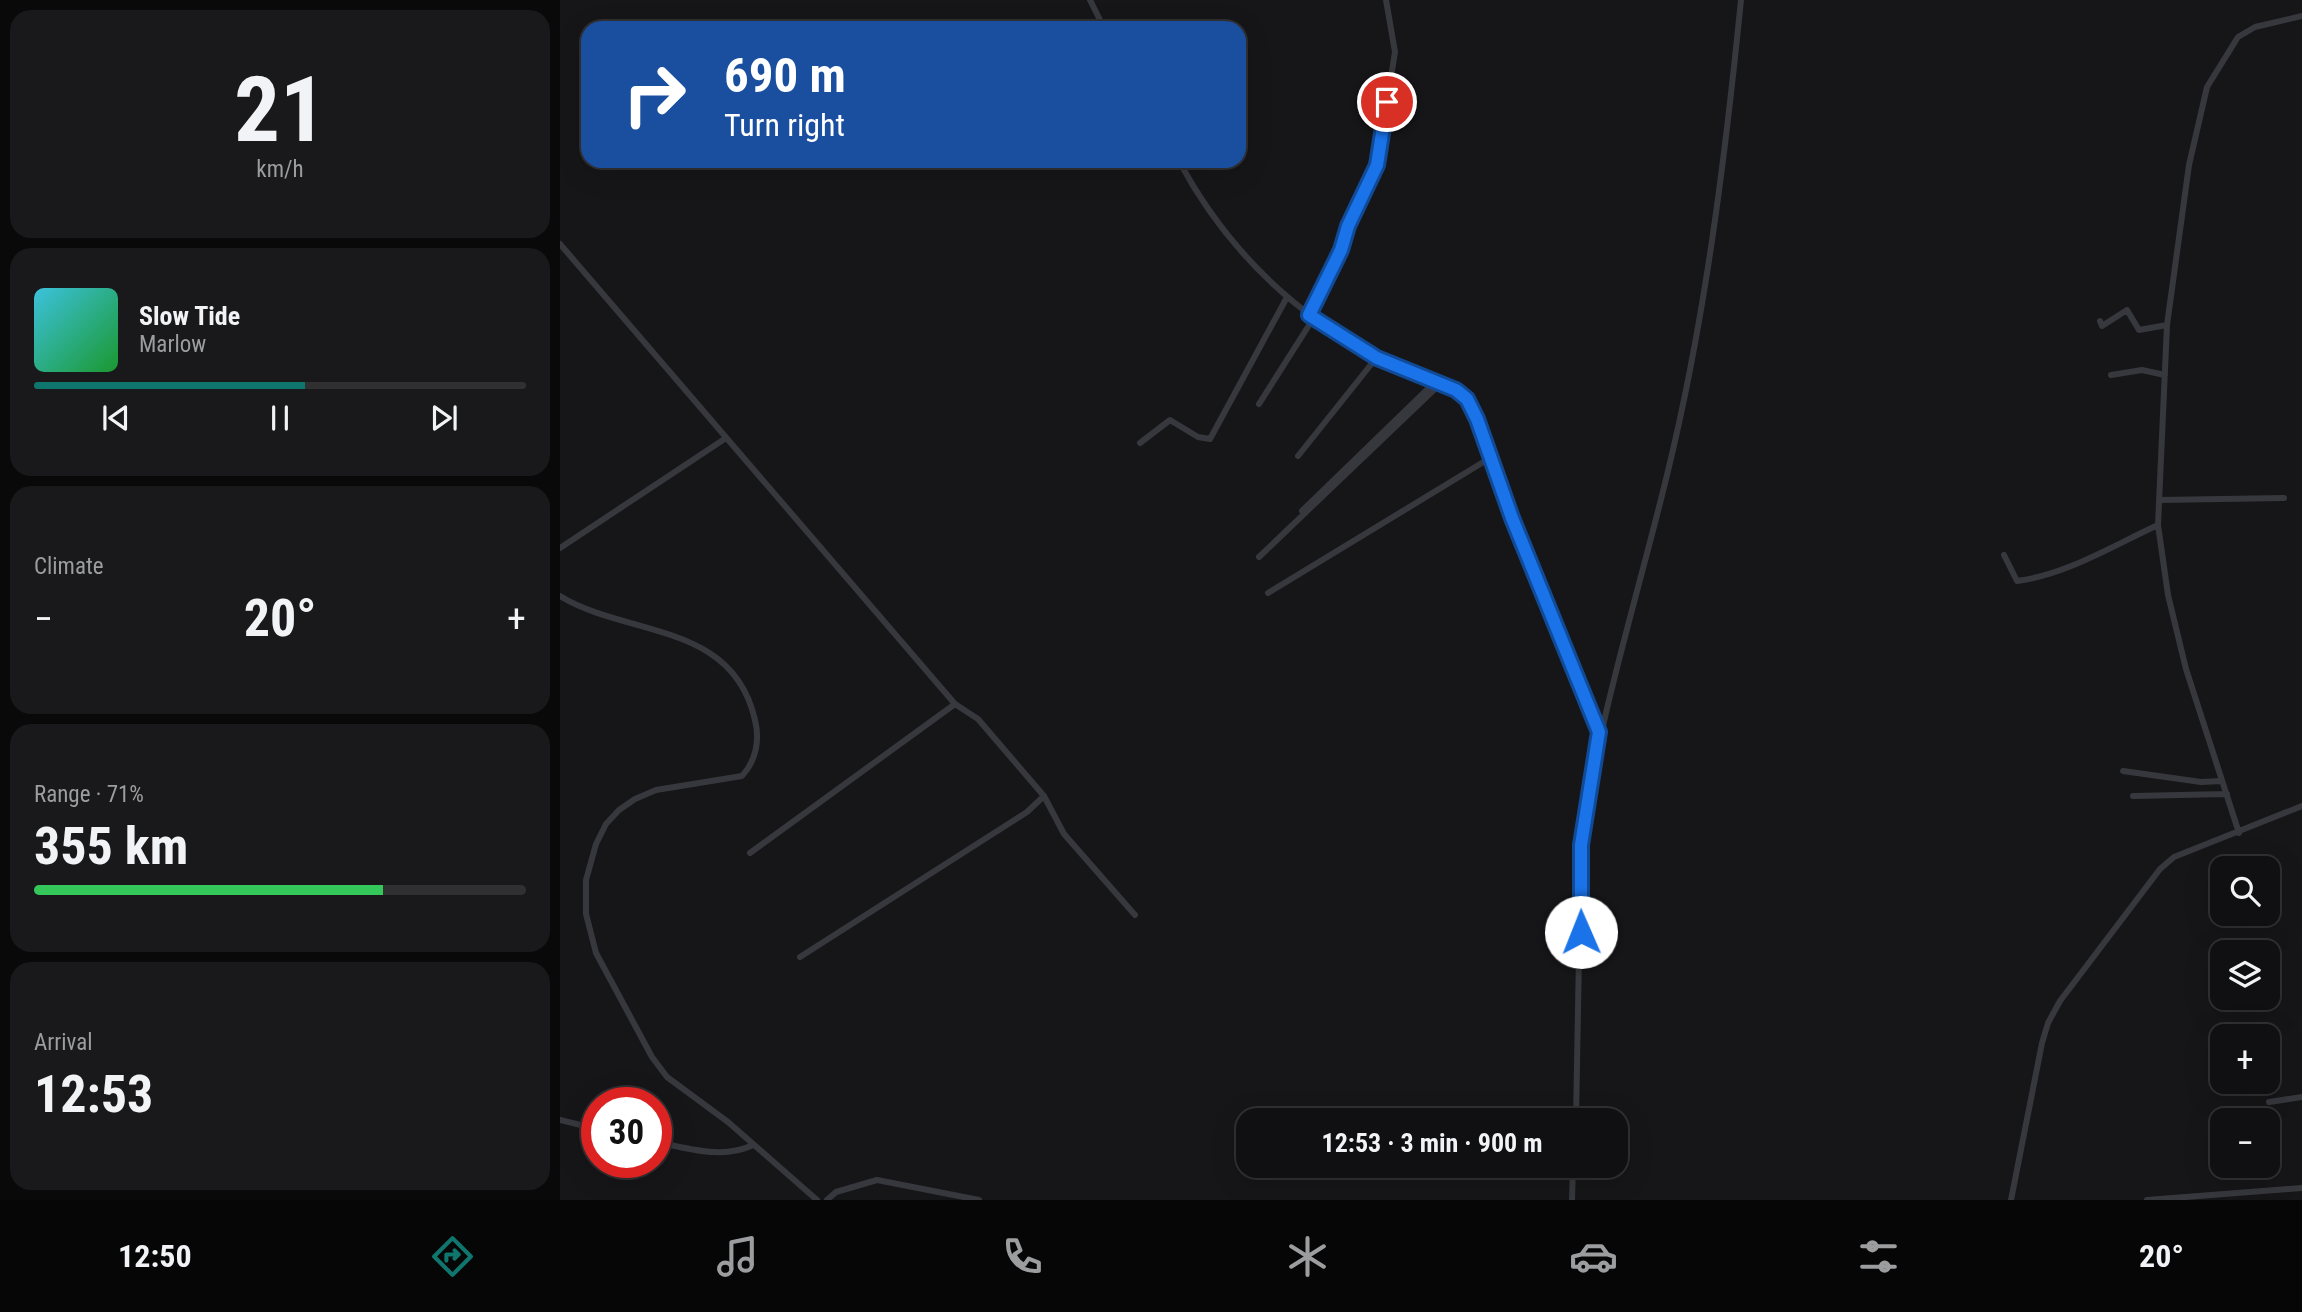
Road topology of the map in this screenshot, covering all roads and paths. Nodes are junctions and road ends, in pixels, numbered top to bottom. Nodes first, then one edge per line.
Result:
1 (1090, 0) edge
2 (1386, 0) edge
3 (1741, 0) edge
4 (2302, 16) edge
5 (1100, 21) edge
6 (1183, 168) edge
7 (560, 244) edge
8 (1286, 299) junction
9 (1311, 317) junction
10 (2100, 321) dead end
11 (2167, 325) junction
12 (1377, 358) junction
13 (2111, 375) dead end
14 (2165, 375) junction
15 (1437, 383) junction
16 (1259, 404) dead end
17 (726, 438) junction
18 (1140, 443) dead end
19 (1298, 456) dead end
20 (1490, 458) junction
21 (2284, 498) dead end
22 (2159, 500) junction
23 (1302, 512) dead end
24 (2158, 524) junction
25 (560, 548) edge
26 (2004, 555) dead end
27 (1259, 558) dead end
28 (1268, 593) dead end
29 (560, 596) edge
30 (955, 705) junction
31 (1599, 732) junction
32 (2123, 771) dead end
33 (2222, 781) junction
34 (2227, 794) junction
35 (1044, 796) junction
36 (2133, 796) dead end
37 (2302, 806) edge
38 (2239, 833) junction
39 (750, 853) dead end
40 (1135, 915) dead end
41 (800, 957) dead end
42 (2302, 1097) edge
43 (2269, 1102) dead end
44 (1576, 1108) edge
45 (560, 1120) edge
46 (581, 1125) edge
47 (672, 1145) edge
48 (753, 1145) junction
49 (1573, 1178) edge
50 (2302, 1188) edge
51 (817, 1200) edge
52 (827, 1200) edge
53 (979, 1200) edge
54 (1573, 1200) edge
55 (2011, 1200) edge
56 (2147, 1200) edge

1 - 5 street
2 - 9 street
3 - 31 street
4 - 11 street
6 - 8 street
7 - 17 street
8 - 9 street
8 - 18 street
9 - 12 street
9 - 16 street
10 - 11 street
11 - 14 street
12 - 15 street
12 - 19 street
13 - 14 street
14 - 22 street
15 - 20 street
15 - 23 street
15 - 27 street
17 - 25 street
17 - 30 street
20 - 28 street
20 - 31 street
21 - 22 street
22 - 24 street
24 - 26 street
24 - 33 street
29 - 48 street
30 - 35 street
30 - 39 street
31 - 44 street
32 - 33 street
33 - 34 street
34 - 36 street
34 - 38 street
35 - 40 street
35 - 41 street
37 - 38 street
38 - 55 street
42 - 43 street
45 - 46 street
47 - 48 street
48 - 51 street
49 - 54 street
50 - 56 street
52 - 53 street

